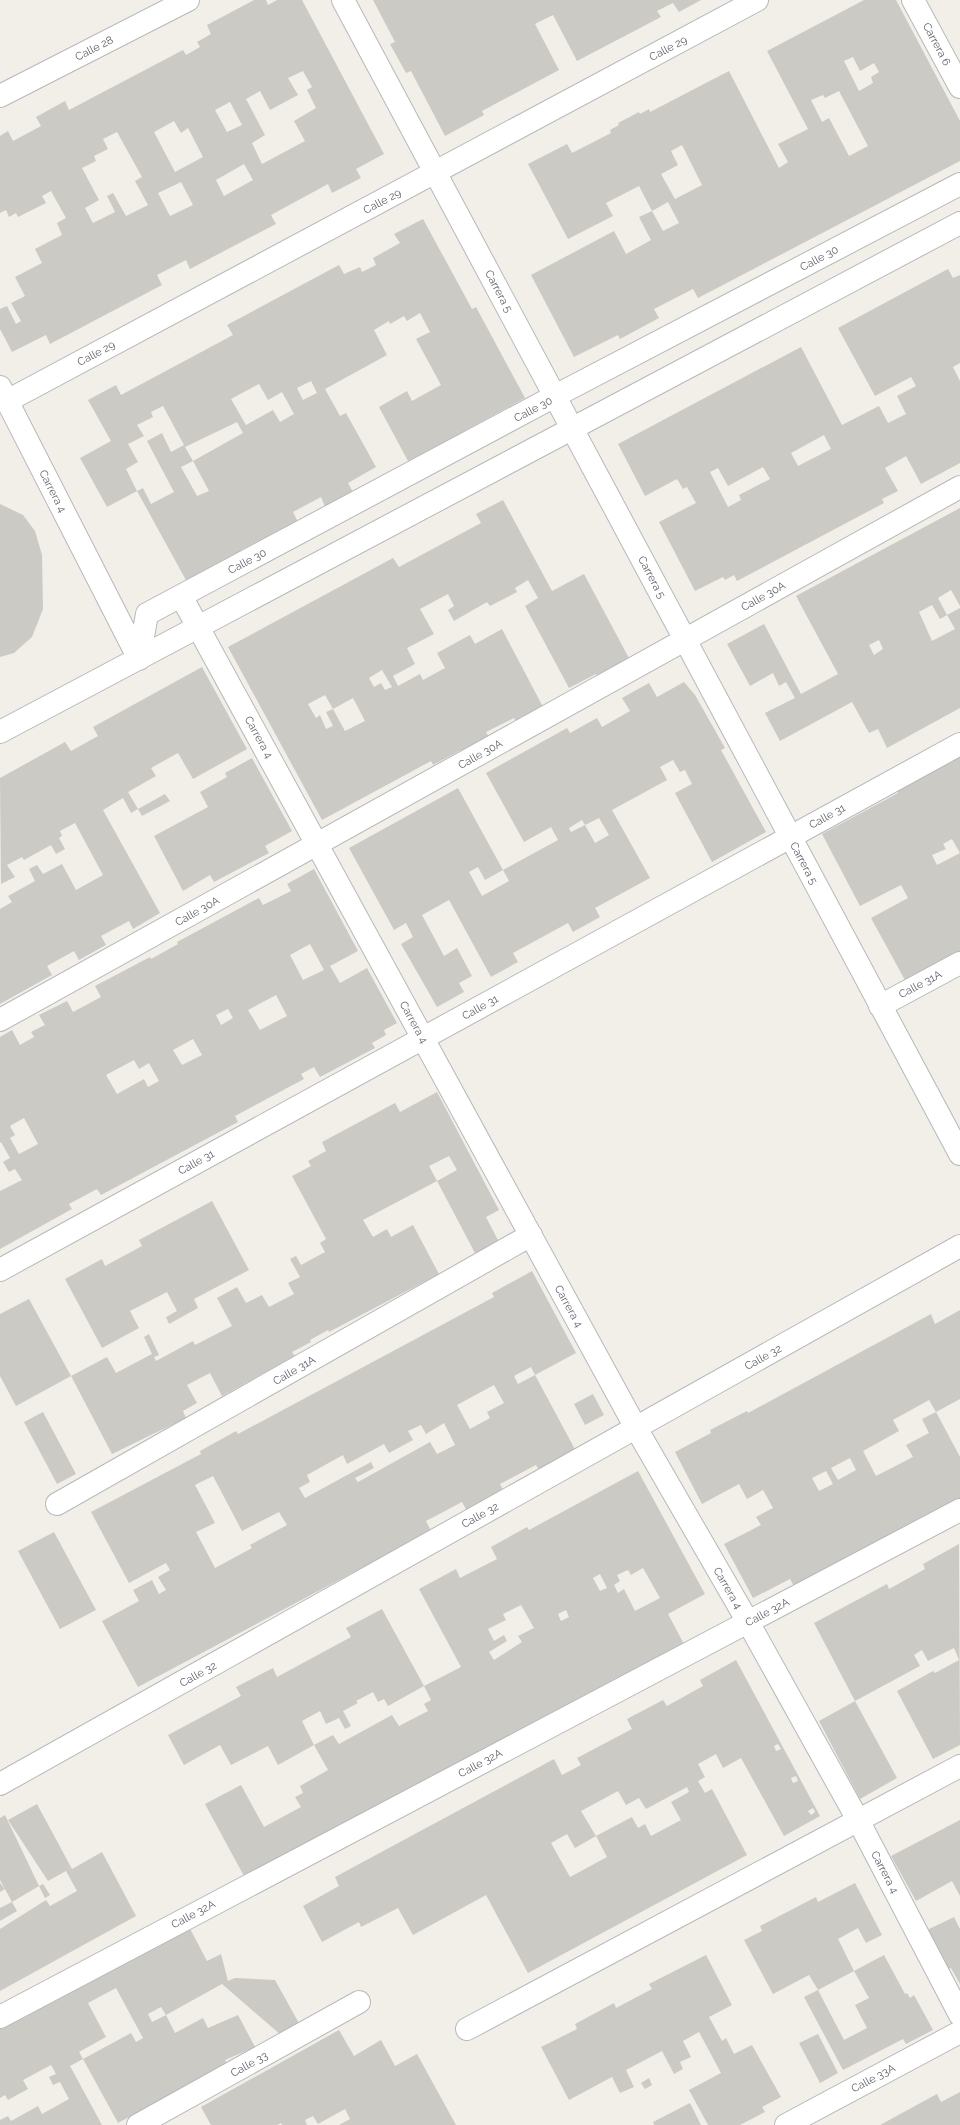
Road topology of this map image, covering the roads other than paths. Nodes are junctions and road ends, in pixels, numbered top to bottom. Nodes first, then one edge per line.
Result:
1 (188, 0) edge
2 (343, 0) edge
3 (757, 0) edge
4 (914, 0) edge
5 (960, 87) edge
6 (0, 96) edge
7 (435, 172) junction
8 (960, 184) edge
9 (960, 222) edge
10 (4, 394) edge
11 (555, 396) junction
12 (572, 429) junction
13 (960, 487) edge
14 (181, 596) junction
15 (198, 628) junction
16 (685, 640) junction
17 (138, 659) junction
18 (0, 732) edge
19 (960, 744) edge
20 (790, 836) junction
21 (317, 844) junction
22 (960, 963) edge
23 (880, 1006) junction
24 (0, 1020) edge
25 (423, 1038) junction
26 (960, 1154) edge
27 (530, 1235) junction
28 (960, 1246) edge
29 (0, 1270) edge
30 (636, 1428) junction
31 (57, 1504) dead end
32 (960, 1510) edge
33 (748, 1622) junction
34 (960, 1766) edge
35 (0, 1784) edge
36 (858, 1820) junction
37 (359, 2002) dead end
38 (960, 2015) edge
39 (0, 2017) edge
40 (467, 2029) dead end
41 (960, 2032) edge
42 (138, 2125) edge
43 (786, 2125) edge

1 - 6 street, Calle 28
2 - 7 street, Carrera 5
3 - 7 street, Calle 29
4 - 5 street, Carrera 6
7 - 10 street, Calle 29
7 - 11 street, Carrera 5
8 - 11 street, Calle 30
9 - 12 street
10 - 17 street, Carrera 4
11 - 12 street, Carrera 5
11 - 14 street, Calle 30
12 - 15 street
12 - 16 street, Carrera 5
13 - 16 street, Calle 30A
14 - 15 street, Carrera 4
14 - 17 street, Calle 30
15 - 17 street
15 - 21 street, Carrera 4
16 - 20 street, Carrera 5
16 - 21 street, Calle 30A
17 - 18 street
19 - 20 street, Calle 31
20 - 23 street, Carrera 5
20 - 25 street, Calle 31
21 - 24 street, Calle 30A
21 - 25 street, Carrera 4
22 - 23 street, Calle 31A
23 - 26 street, Carrera 5
25 - 27 street, Carrera 4
25 - 29 street, Calle 31
27 - 30 street, Carrera 4
27 - 31 street, Calle 31A
28 - 30 street, Calle 32
30 - 33 street, Carrera 4
30 - 35 street, Calle 32
32 - 33 street, Calle 32A
33 - 36 street, Carrera 4
33 - 39 street, Calle 32A
34 - 36 street
36 - 38 street, Carrera 4
36 - 40 street
37 - 42 street, Calle 33
41 - 43 street, Calle 33A

